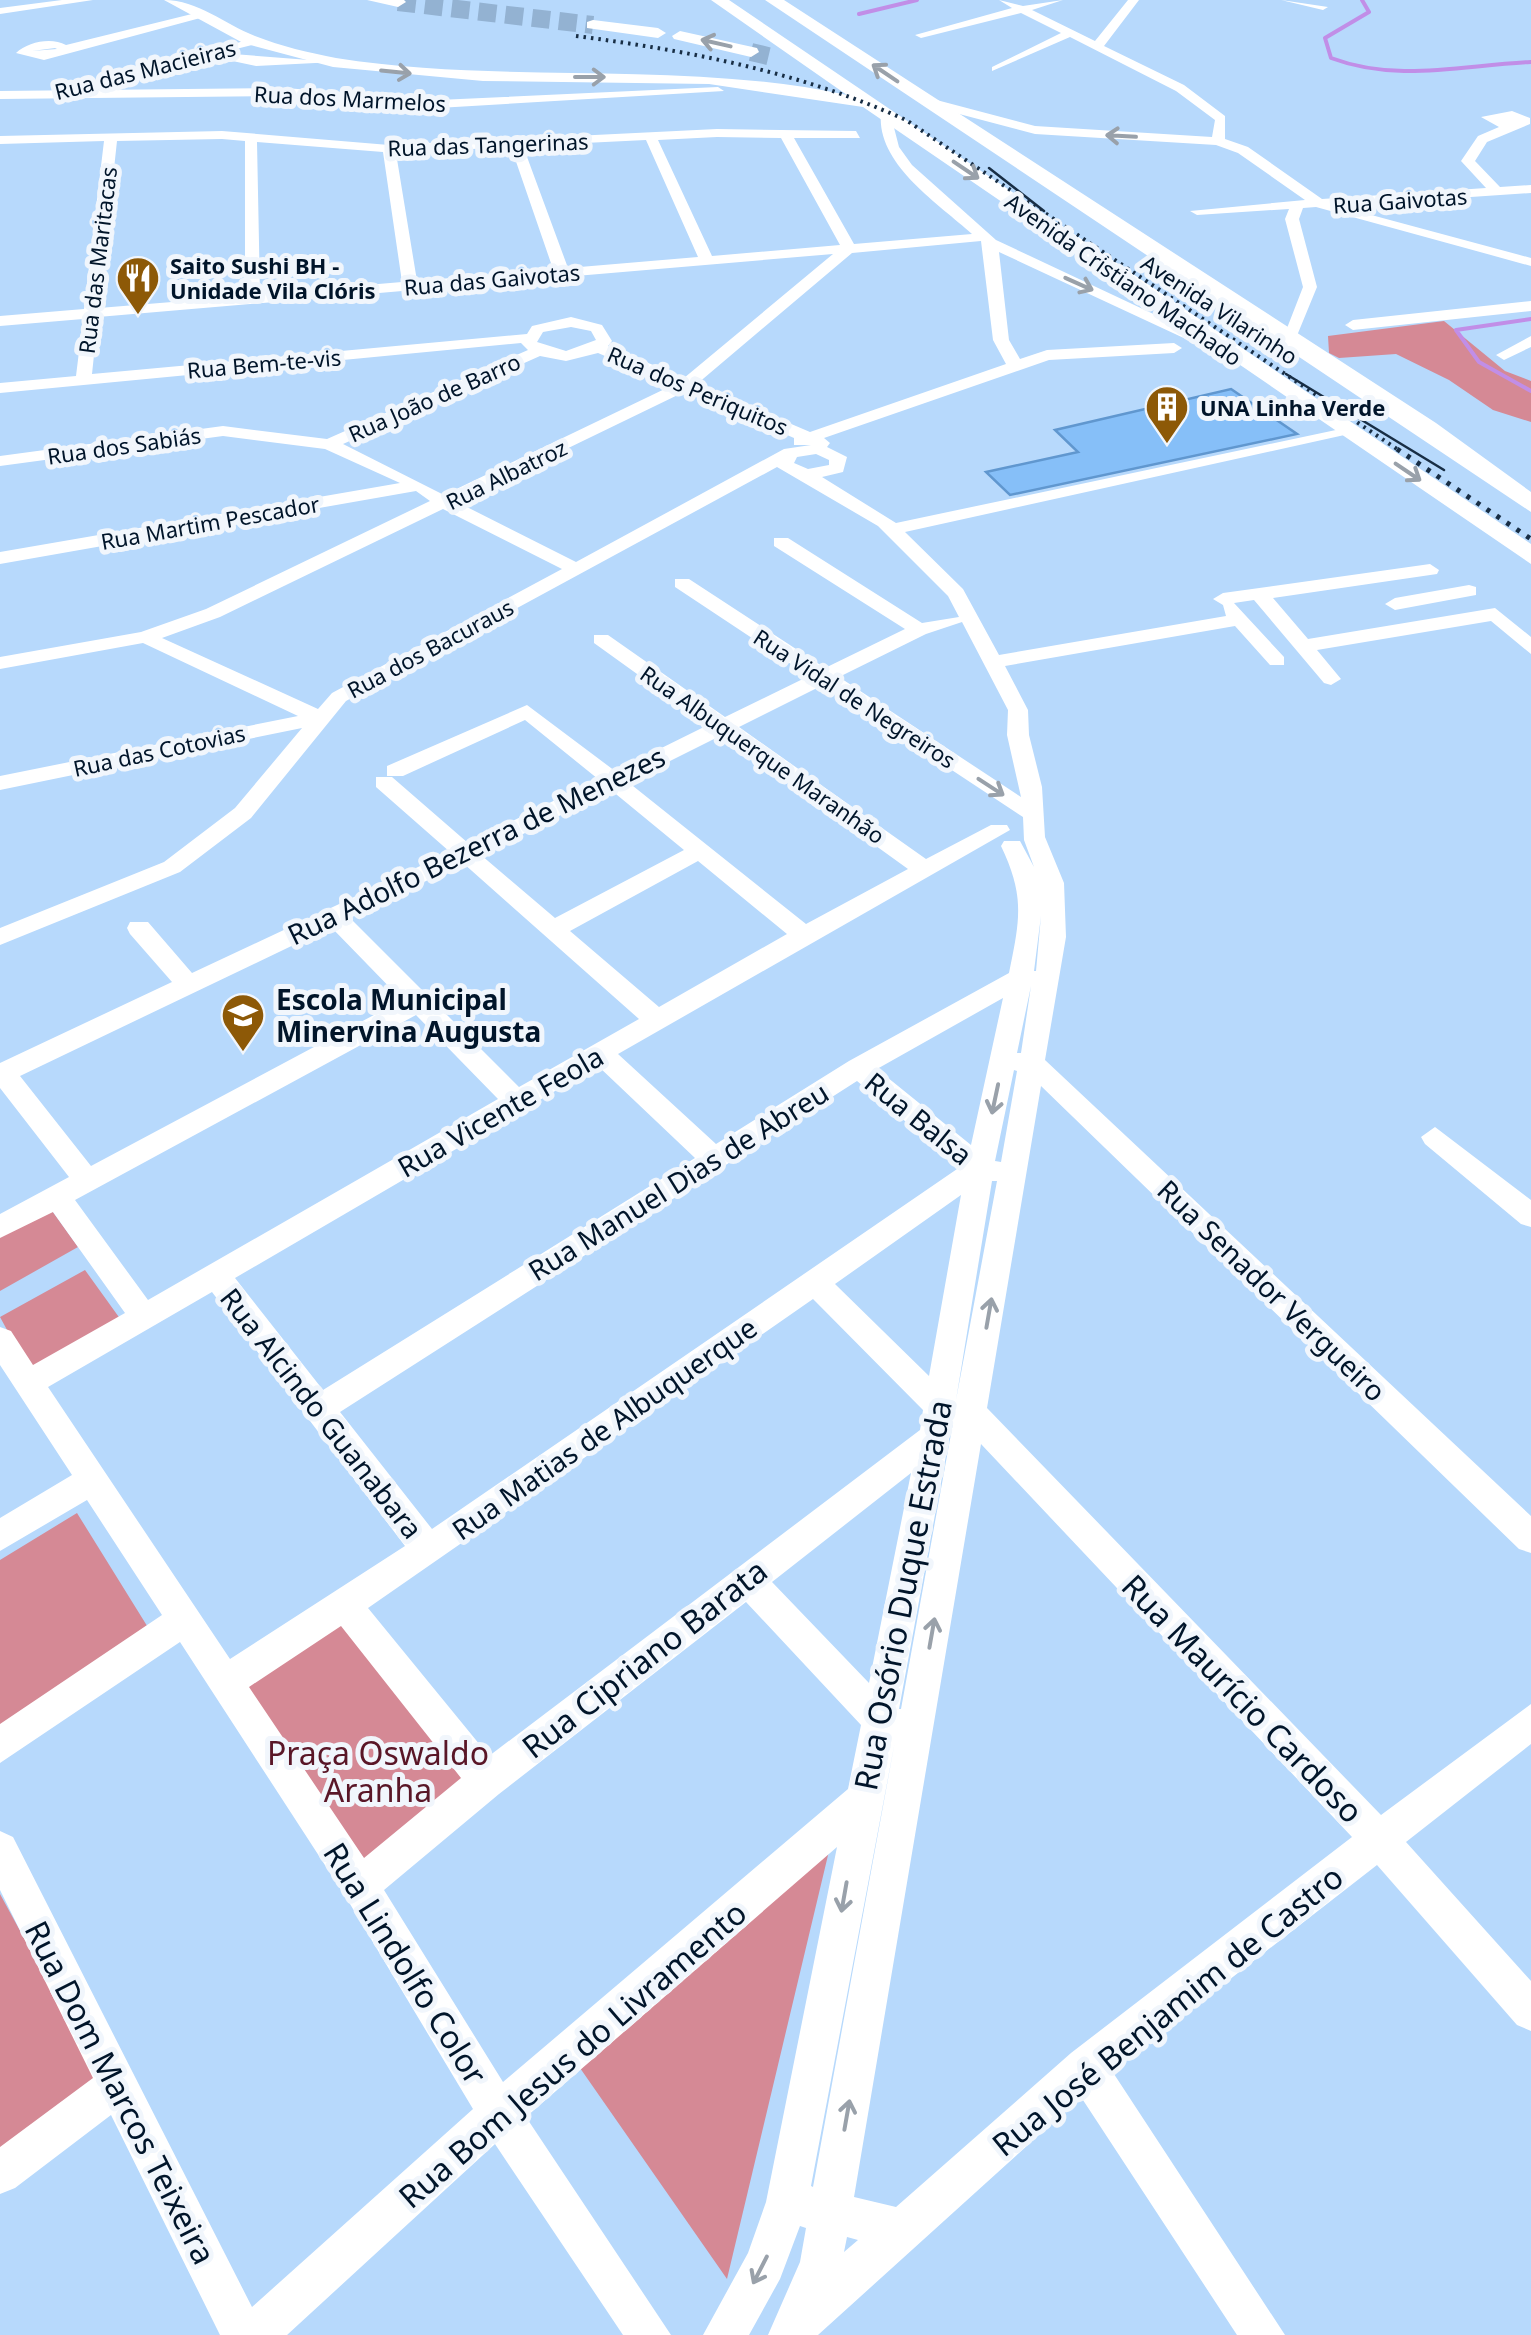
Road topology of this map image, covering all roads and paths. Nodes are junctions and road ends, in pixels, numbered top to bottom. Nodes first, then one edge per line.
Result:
1 (88, 0) edge
2 (172, 0) edge
3 (375, 0) edge
4 (719, 0) edge
5 (773, 0) edge
6 (1004, 0) edge
7 (1058, 0) edge
8 (1134, 0) edge
9 (1286, 0) edge
10 (398, 2) edge
11 (1323, 6) dead end
12 (1022, 10) junction
13 (0, 12) edge
14 (200, 14) junction
15 (593, 25) tunnel mouth
16 (658, 33) dead end
17 (1068, 34) junction
18 (922, 35) dead end
19 (680, 36) dead end
20 (252, 42) junction
21 (66, 48) dead end
22 (1096, 48) junction
23 (751, 52) tunnel mouth
24 (209, 54) junction
25 (772, 57) tunnel mouth
26 (804, 61) junction
27 (329, 62) junction
28 (996, 69) dead end
29 (852, 87) junction
30 (718, 90) dead end
31 (0, 95) edge
32 (37, 96) junction
33 (102, 96) junction
34 (928, 101) junction
35 (90, 110) dead end
36 (880, 112) junction
37 (78, 125) dead end
38 (1506, 126) dead end
39 (785, 134) junction
40 (856, 135) dead end
41 (251, 136) junction
42 (650, 136) junction
43 (0, 140) edge
44 (66, 140) junction
45 (110, 140) junction
46 (1218, 141) junction
47 (516, 144) junction
48 (390, 150) junction
49 (1493, 188) junction
50 (1531, 189) edge
51 (1309, 203) junction
52 (1197, 211) dead end
53 (984, 237) junction
54 (847, 245) junction
55 (706, 257) junction
56 (1531, 262) edge
57 (561, 269) junction
58 (410, 282) junction
59 (253, 296) junction
60 (1531, 306) edge
61 (91, 310) junction
62 (0, 313) edge
63 (0, 321) edge
64 (1353, 325) dead end
65 (1288, 338) junction
66 (1531, 342) edge
67 (534, 344) junction
68 (598, 347) junction
69 (1174, 348) dead end
70 (1504, 356) dead end
71 (1238, 357) junction
72 (1012, 369) junction
73 (82, 381) junction
74 (684, 386) junction
75 (0, 388) edge
76 (1350, 432) junction
77 (329, 444) junction
78 (799, 444) junction
79 (835, 458) junction
80 (0, 462) edge
81 (802, 475) junction
82 (1488, 476) junction
83 (736, 481) junction
84 (419, 485) junction
85 (856, 500) junction
86 (446, 504) junction
87 (1531, 504) edge
88 (892, 530) junction
89 (781, 542) dead end
90 (1531, 556) edge
91 (0, 558) edge
92 (576, 570) junction
93 (1430, 570) dead end
94 (1370, 578) junction
95 (938, 581) junction
96 (682, 583) dead end
97 (1468, 591) dead end
98 (1259, 594) junction
99 (1395, 604) junction
100 (1240, 619) junction
101 (953, 621) junction
102 (1419, 627) junction
103 (920, 630) junction
104 (146, 637) junction
105 (601, 639) dead end
106 (1303, 646) junction
107 (1531, 648) edge
108 (1277, 661) dead end
109 (994, 662) junction
110 (0, 663) edge
111 (822, 677) junction
112 (1332, 680) dead end
113 (318, 718) junction
114 (722, 724) junction
115 (1018, 735) junction
116 (610, 782) junction
117 (0, 783) edge
118 (1020, 829) junction
119 (698, 851) junction
120 (466, 854) junction
121 (924, 869) junction
122 (332, 915) junction
123 (139, 928) dead end
124 (551, 931) junction
125 (0, 936) edge
126 (804, 936) junction
127 (1034, 979) junction
128 (188, 985) junction
129 (417, 1003) junction
130 (656, 1020) junction
131 (600, 1053) junction
132 (1018, 1061) junction
133 (858, 1068) junction
134 (2, 1074) edge
135 (516, 1102) junction
136 (1436, 1137) dead end
137 (713, 1158) junction
138 (980, 1168) junction
139 (1012, 1174) junction
140 (88, 1181) junction
141 (58, 1197) junction
142 (1531, 1216) edge
143 (0, 1227) edge
144 (216, 1276) junction
145 (814, 1282) junction
146 (144, 1317) junction
147 (0, 1340) edge
148 (28, 1383) junction
149 (319, 1409) junction
150 (946, 1416) junction
151 (92, 1480) junction
152 (0, 1536) edge
153 (1531, 1538) edge
154 (428, 1550) junction
155 (746, 1578) junction
156 (344, 1604) junction
157 (184, 1620) junction
158 (225, 1682) junction
159 (1531, 1722) edge
160 (897, 1725) junction
161 (0, 1745) edge
162 (486, 1781) junction
163 (881, 1805) junction
164 (1380, 1840) junction
165 (2, 1857) edge
166 (360, 1886) junction
167 (1531, 2012) edge
168 (1085, 2066) junction
169 (118, 2086) junction
170 (499, 2114) junction
171 (0, 2173) edge
172 (787, 2202) junction
173 (830, 2211) junction
174 (901, 2230) junction
175 (792, 2331) edge
176 (243, 2335) edge
177 (254, 2335) edge
178 (649, 2335) edge
179 (725, 2335) edge
180 (1262, 2335) edge

1 - 13 street
2 - 14 highway
3 - 10 highway
4 - 26 highway, Avenida Cristiano Machado
34 -> 5 highway, Avenida Cristiano Machado
6 - 12 street
7 - 12 street
8 - 22 street
9 - 11 street
12 - 17 street
12 - 18 street
14 - 20 highway
14 - 21 street
15 - 16 highway
17 - 22 street
17 - 28 street
23 -> 19 highway
20 - 24 street, Rua das Macieiras
20 - 27 highway
22 - 46 street
24 - 27 street
24 - 32 street, Rua das Macieiras
25 - 26 highway
26 - 29 highway, Avenida Cristiano Machado
27 -> 36 highway
29 - 36 highway, Avenida Cristiano Machado
29 - 82 highway, Avenida Vilarinho
30 - 33 street, Rua dos Marmelos
31 - 32 street
32 - 33 street, Rua dos Marmelos
33 - 35 street
46 -> 34 street
34 - 65 highway, Avenida Cristiano Machado
36 - 53 street
36 -> 71 highway, Avenida Cristiano Machado
37 - 44 street
38 - 49 street
39 - 40 street, Rua das Tangerinas
39 - 42 street, Rua das Tangerinas
39 - 54 street
41 - 45 street, Rua das Tangerinas
41 - 48 street, Rua das Tangerinas
41 - 59 street
42 - 47 street, Rua das Tangerinas
42 - 55 street
43 - 44 street, Rua das Tangerinas
44 - 45 street, Rua das Tangerinas
45 - 61 street, Rua das Maritacas
46 - 51 street
47 - 48 street, Rua das Tangerinas
47 - 57 street
48 - 58 street
49 - 50 street
49 - 51 street, Rua Gaivotas
51 - 52 street, Rua Gaivotas
51 - 56 street
51 - 65 street
53 - 54 street, Rua das Gaivotas
53 -> 71 street, Rua das Gaivotas
53 - 72 street
54 - 55 street, Rua das Gaivotas
54 - 74 street, Rua Albatroz
55 - 57 street, Rua das Gaivotas
57 - 58 street, Rua das Gaivotas
58 - 59 street, Rua das Gaivotas
59 - 61 street, Rua das Gaivotas
60 - 64 street
61 - 62 street, Rua das Gaivotas
61 - 63 street, Rua das Gaivotas
61 - 73 street, Rua das Maritacas
65 - 82 highway, Avenida Cristiano Machado
66 - 70 street
67 - 68 street
67 - 68 street
67 - 73 street, Rua Bem-te-vis
67 - 77 street, Rua João de Barro
68 - 74 street, Rua dos Periquitos
69 - 72 street, Rua dos Bacuraus
71 - 76 highway, Avenida Cristiano Machado
72 - 78 street, Rua dos Bacuraus
73 - 75 street, Rua Bem-te-vis
74 - 78 street, Rua dos Periquitos
74 - 86 street, Rua Albatroz
76 - 88 street
76 -> 90 highway, Avenida Cristiano Machado
77 - 80 street, Rua dos Sabiás
77 - 84 street, Rua dos Sabiás
78 - 79 street
78 - 81 street
78 - 83 street, Rua dos Bacuraus
79 - 81 street, Rua dos Bacuraus
79 - 85 street, Rua Osório Duque Estrada
81 - 83 street, Rua dos Bacuraus
81 - 85 street, Rua Osório Duque Estrada
82 - 87 highway, Avenida Cristiano Machado
83 - 92 street, Rua dos Bacuraus
84 - 86 street, Rua dos Sabiás
84 - 91 street, Rua Martim Pescador
85 - 88 street, Rua Osório Duque Estrada
86 - 92 street, Rua dos Sabiás
86 - 104 street, Rua Albatroz
88 - 95 street, Rua Osório Duque Estrada
89 - 103 street
92 - 113 street, Rua dos Bacuraus
93 - 94 street
94 - 98 street
94 - 99 street
95 - 101 street, Rua Osório Duque Estrada
95 - 109 street, Rua Osório Duque Estrada
96 - 111 street, Rua Vidal de Negreiros
97 - 99 street
98 - 100 street
98 - 106 street
99 - 102 street
100 - 108 street
100 - 109 street
101 - 103 street, Rua Adolfo Bezerra de Menezes
101 - 115 street, Rua Osório Duque Estrada
102 - 106 street
102 - 107 street
103 - 111 street, Rua Adolfo Bezerra de Menezes
104 - 110 street, Rua Albatroz
104 - 113 street
105 - 114 street, Rua Albuquerque Maranhão
106 - 112 street
109 - 115 street, Rua Osório Duque Estrada
111 - 114 street, Rua Adolfo Bezerra de Menezes
111 -> 118 street, Rua Vidal de Negreiros
113 - 117 street, Rua das Cotovias
113 - 125 street, Rua dos Bacuraus
114 - 116 street, Rua Adolfo Bezerra de Menezes
114 - 121 street, Rua Albuquerque Maranhão
115 - 118 street, Rua Osório Duque Estrada
116 - 119 street
116 - 120 street, Rua Adolfo Bezerra de Menezes
116 - 120 street
118 - 121 street, Rua Vicente Feola
118 - 127 street, Rua Osório Duque Estrada
119 - 124 street
119 - 126 street
120 - 122 street, Rua Adolfo Bezerra de Menezes
120 - 124 street
121 - 126 street, Rua Vicente Feola
122 - 128 street, Rua Adolfo Bezerra de Menezes
122 - 129 street
123 - 128 street
124 - 130 street
126 - 130 street, Rua Vicente Feola
127 - 132 street, Rua Osório Duque Estrada
127 - 133 street, Rua Manuel Dias de Abreu
128 - 134 street, Rua Adolfo Bezerra de Menezes
129 - 135 street
129 - 140 street
130 - 131 street, Rua Vicente Feola
131 - 135 street, Rua Vicente Feola
131 - 137 street
132 -> 138 street, Rua Osório Duque Estrada
132 - 139 street, Rua Osório Duque Estrada
132 - 153 street, Rua Senador Vergueiro
133 - 137 street, Rua Manuel Dias de Abreu
133 - 138 street, Rua Balsa
134 - 140 street
135 - 144 street, Rua Vicente Feola
136 - 142 street
137 - 149 street, Rua Manuel Dias de Abreu
138 - 139 street
138 - 145 street, Rua Matias de Albuquerque
138 - 150 street, Rua Osório Duque Estrada
150 -> 139 street, Rua Osório Duque Estrada
140 - 141 street
141 - 143 street
141 - 146 street
144 - 146 street, Rua Vicente Feola
144 - 149 street, Rua Alcindo Guanabara
145 - 150 street, Rua Maurício Cardoso
145 - 154 street, Rua Matias de Albuquerque
146 - 148 street, Rua Vicente Feola
147 - 148 street, Rua Lindolfo Color
148 - 151 street, Rua Lindolfo Color
149 - 154 street, Rua Alcindo Guanabara
150 - 155 street, Rua Cipriano Barata
160 -> 150 street, Rua Osório Duque Estrada
150 - 160 street, Rua Osório Duque Estrada
150 - 164 street, Rua Maurício Cardoso
151 - 152 street
151 - 157 street, Rua Lindolfo Color
154 - 156 street, Rua Matias de Albuquerque
155 - 160 street
155 - 162 street, Rua Cipriano Barata
156 - 158 street, Rua Matias de Albuquerque
156 - 162 street
157 - 158 street, Rua Lindolfo Color
157 - 161 street
158 - 166 street, Rua Lindolfo Color
159 - 164 street, Rua José Benjamim de Castro
160 - 163 street, Rua Osório Duque Estrada
162 - 166 street, Rua Cipriano Barata
163 - 170 street, Rua Bom Jesus do Livramento
163 -> 172 street, Rua Osório Duque Estrada
173 -> 163 street, Rua Osório Duque Estrada
164 - 167 street, Rua Maurício Cardoso
164 - 168 street, Rua José Benjamim de Castro
165 - 169 street, Rua Dom Marcos Teixeira
166 - 170 street, Rua Lindolfo Color
168 - 174 street, Rua José Benjamim de Castro
168 - 180 street
169 - 171 street
169 - 176 street, Rua Dom Marcos Teixeira
170 - 177 street, Rua Bom Jesus do Livramento
170 - 178 street, Rua Lindolfo Color
172 - 173 street
172 -> 179 street, Rua Osório Duque Estrada
173 - 174 street
173 - 175 street, Rua Osório Duque Estrada
174 - 175 street, Rua José Benjamim de Castro

